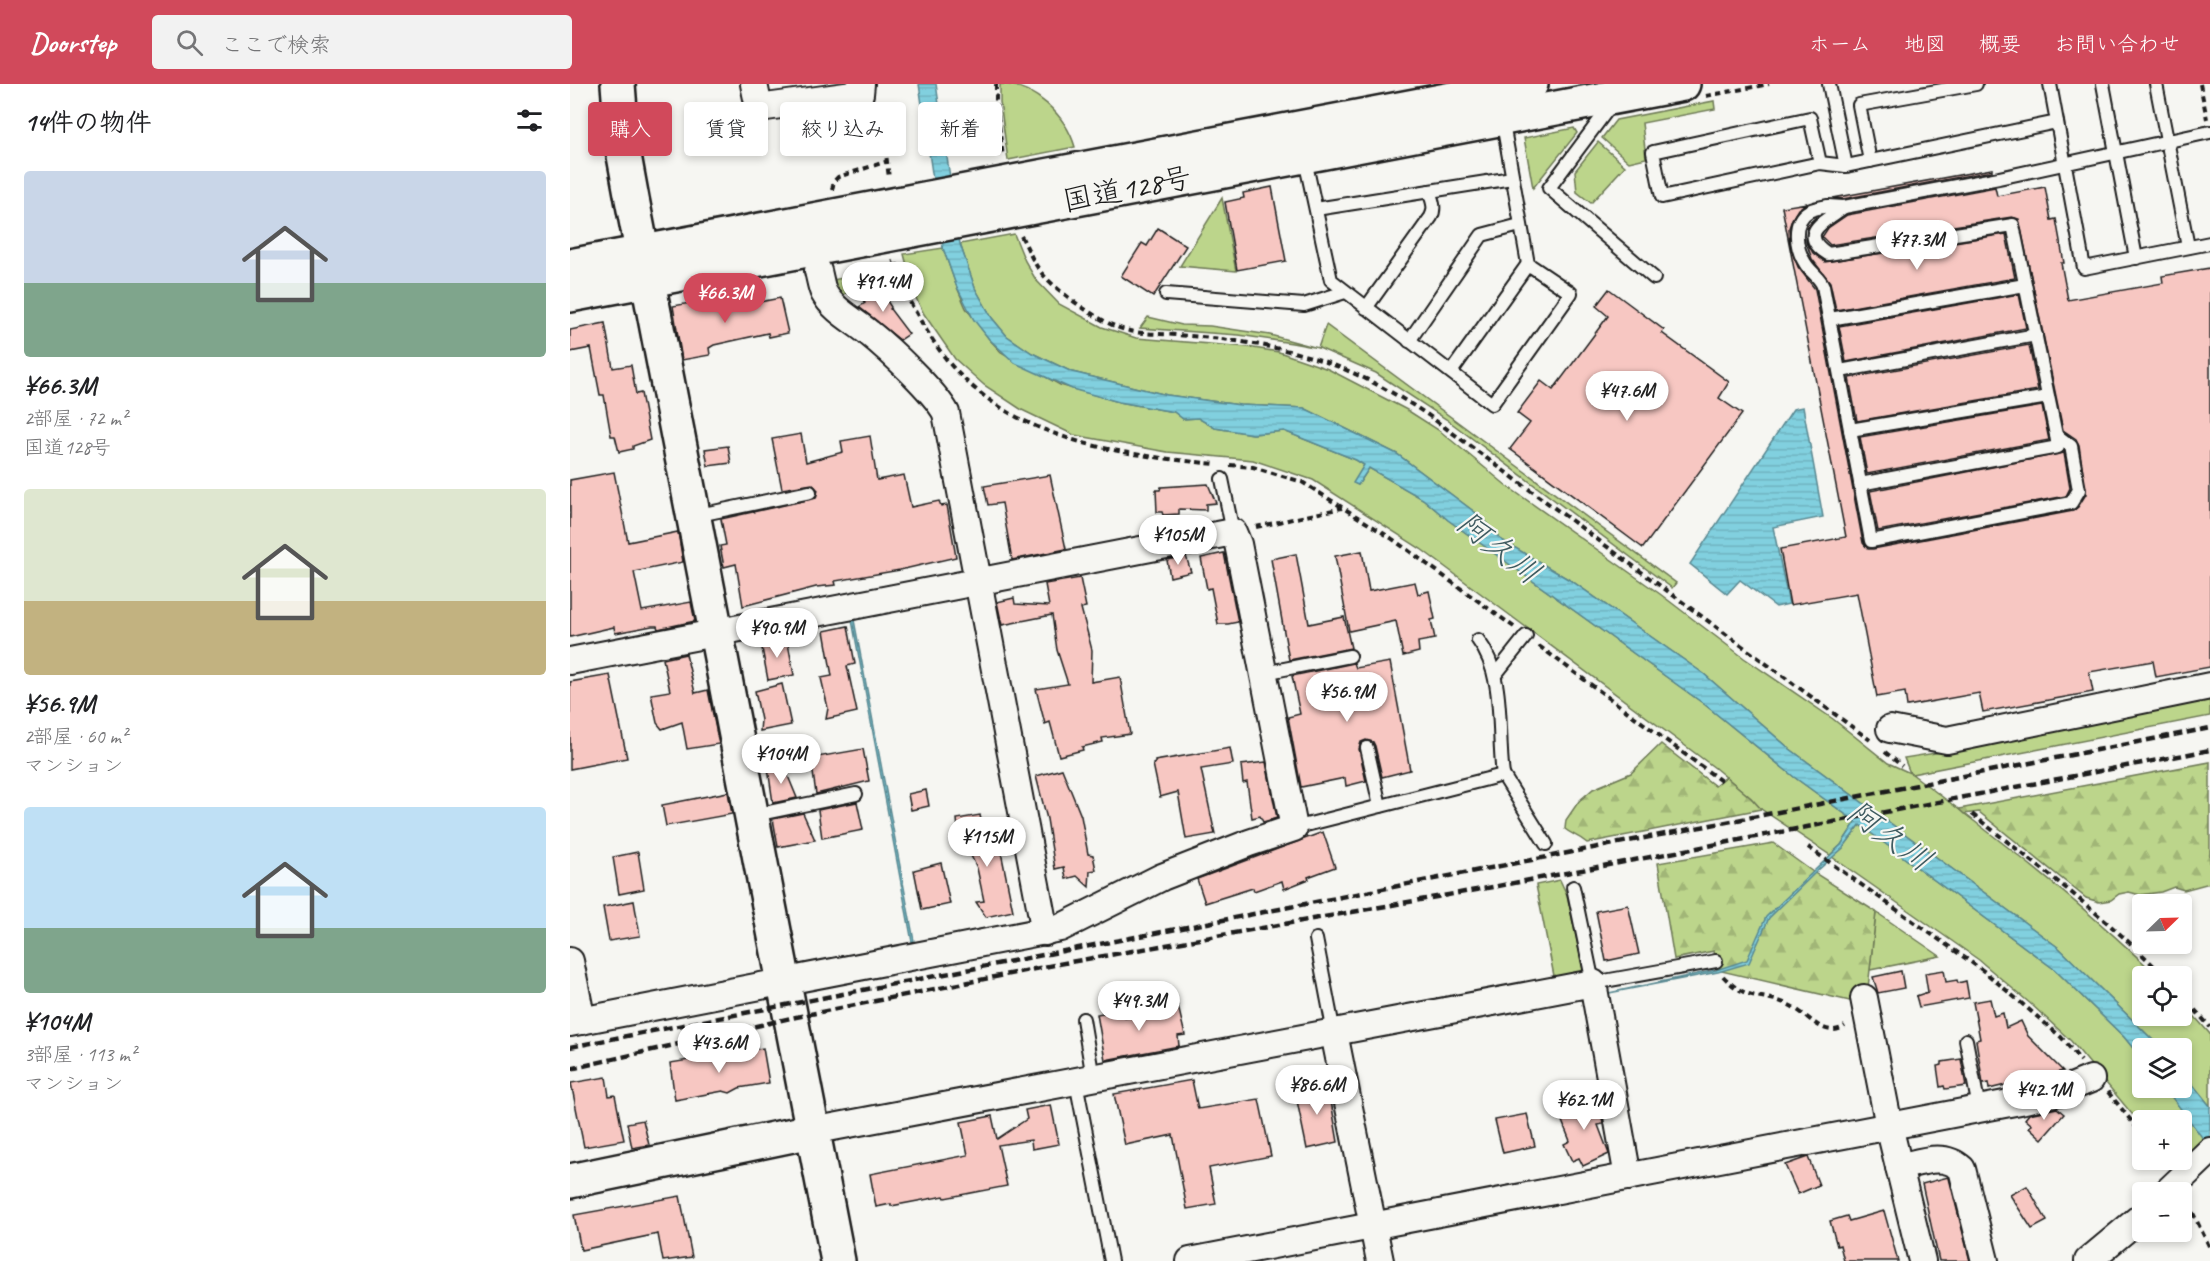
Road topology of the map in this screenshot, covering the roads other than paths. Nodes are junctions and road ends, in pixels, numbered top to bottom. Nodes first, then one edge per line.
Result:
1 (618, 84) edge
2 (754, 84) edge
3 (861, 84) edge
4 (1531, 84) edge
5 (1683, 84) edge
6 (1829, 84) edge
7 (1976, 84) edge
8 (2050, 84) edge
9 (2103, 84) edge
10 (2156, 84) edge
11 (1617, 97) junction
12 (1502, 117) junction
13 (2057, 122) junction
14 (2210, 132) edge
15 (2167, 141) junction
16 (2116, 152) junction
17 (1304, 155) junction
18 (1870, 161) junction
19 (1820, 163) junction
20 (2065, 164) junction
21 (1846, 165) junction
22 (1512, 178) junction
23 (1429, 191) junction
24 (1008, 200) junction
25 (1844, 207) junction
26 (1316, 209) junction
27 (1521, 225) junction
28 (2210, 243) edge
29 (2188, 247) junction
30 (2136, 258) junction
31 (1528, 264) junction
32 (570, 266) edge
33 (645, 266) junction
34 (818, 271) dead end
35 (1654, 278) dead end
36 (2025, 285) junction
37 (1345, 292) junction
38 (1166, 294) dead end
39 (570, 295) edge
40 (1366, 308) junction
41 (1830, 319) junction
42 (2036, 335) junction
43 (1409, 340) junction
44 (1840, 371) junction
45 (1450, 372) junction
46 (2048, 397) junction
47 (1850, 430) junction
48 (2056, 435) junction
49 (1222, 478) dead end
50 (1860, 484) junction
51 (810, 492) dead end
52 (693, 516) junction
53 (1233, 532) junction
54 (978, 582) junction
55 (716, 632) junction
56 (1526, 636) road end
57 (1478, 640) dead end
58 (1350, 656) dead end
59 (570, 661) edge
60 (1264, 673) junction
61 (1495, 675) junction
62 (2210, 686) edge
63 (1881, 740) road end
64 (1366, 748) dead end
65 (1503, 775) junction
66 (856, 794) dead end
67 (1380, 806) junction
68 (752, 815) junction
69 (1294, 828) junction
70 (1546, 844) dead end
71 (1573, 887) dead end
72 (1045, 932) junction
73 (1316, 939) dead end
74 (570, 960) edge
75 (1716, 961) dead end
76 (784, 981) junction
77 (1593, 983) junction
78 (1865, 1002) road end
79 (1083, 1019) dead end
80 (576, 1022) edge
81 (1334, 1033) junction
82 (1966, 1040) dead end
83 (1084, 1080) junction
84 (2095, 1081) road end
85 (1979, 1108) junction
86 (1889, 1126) junction
87 (812, 1131) junction
88 (2210, 1150) edge
89 (1899, 1167) junction
90 (1628, 1177) junction
91 (570, 1181) edge
92 (2178, 1182) edge
93 (2132, 1224) edge
94 (1373, 1226) junction
95 (838, 1261) edge
96 (1111, 1261) edge
97 (1190, 1261) edge
98 (1380, 1261) edge
99 (1922, 1261) edge
100 (1985, 1261) edge
101 (2088, 1261) edge

1 - 33 main road
2 - 3 street
4 - 24 main road, 国道128号
5 - 11 main road, 国道128号
6 - 21 lane
7 - 18 lane
8 - 13 lane
9 - 16 lane
10 - 15 lane
11 - 12 main road, 国道128号
11 - 35 lane
12 - 17 main road, 国道128号
12 - 22 lane
13 - 18 lane
13 - 20 lane
14 - 15 lane
15 - 16 lane
15 - 29 lane
16 - 20 lane
16 - 30 lane
17 - 24 main road, 国道128号
17 - 26 lane
18 - 21 lane
19 - 19 lane
19 - 21 lane
20 - 25 lane
20 - 30 lane
22 - 23 lane
22 - 27 lane
23 - 26 lane
23 - 40 lane
24 - 33 main road, 国道128号
25 - 36 lane
25 - 41 lane
26 - 37 lane
27 - 31 lane
27 - 43 lane
28 - 29 lane
29 - 30 lane
31 - 45 lane
31 - 45 lane
32 - 33 main road, 国道128号
33 - 39 main road, 国道128号
33 - 52 main road
34 - 54 street
36 - 41 lane
36 - 42 lane
37 - 38 lane
37 - 40 lane
40 - 43 lane
41 - 44 lane
42 - 44 lane
42 - 46 lane
43 - 45 lane
44 - 47 lane
46 - 47 lane
46 - 48 lane
47 - 50 lane
48 - 50 lane
48 - 50 lane
49 - 53 lane
51 - 52 lane
52 - 55 main road
53 - 54 street
53 - 60 street
54 - 55 street
54 - 72 street
55 - 59 street
55 - 68 main road
56 - 61 lane
57 - 61 lane
58 - 60 lane
60 - 69 street
61 - 65 lane
62 - 63 street
64 - 67 lane
65 - 67 lane
65 - 70 lane
66 - 68 lane
67 - 69 lane
68 - 76 main road
69 - 72 street
71 - 77 lane
72 - 76 street
73 - 81 lane
74 - 80 street
75 - 77 lane
76 - 80 street
76 - 87 main road
77 - 81 street
77 - 90 street
78 - 86 street
79 - 83 lane
81 - 83 street
81 - 94 street
82 - 85 lane
83 - 87 street
83 - 96 lane
84 - 85 street
85 - 86 street
86 - 89 street
86 - 90 street
87 - 91 main road
87 - 95 main road
88 - 92 street
89 - 99 street
89 - 100 street
90 - 94 street
93 - 101 street
94 - 97 street
94 - 98 street

